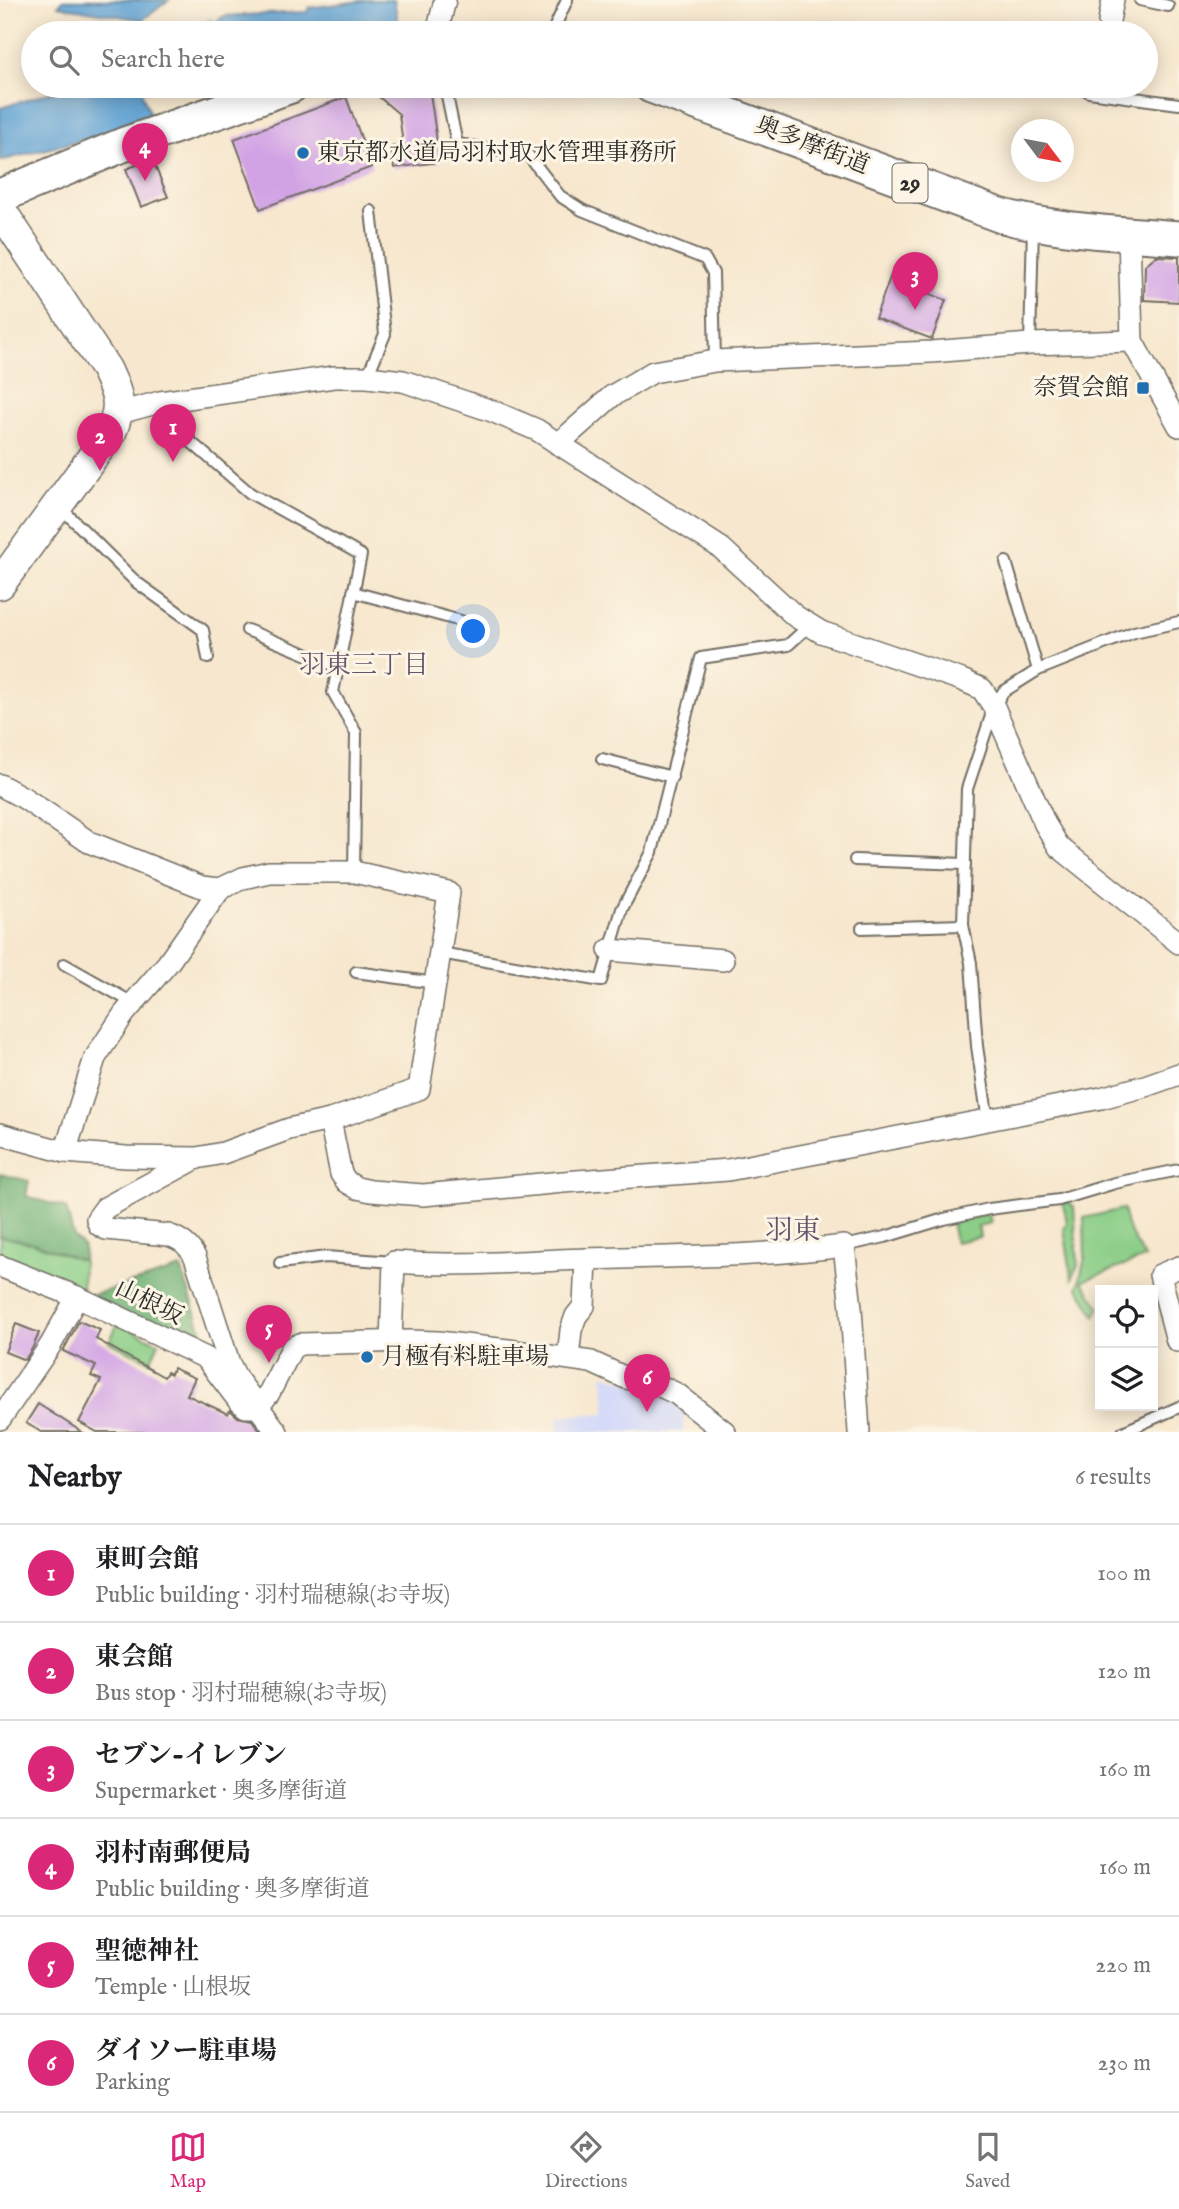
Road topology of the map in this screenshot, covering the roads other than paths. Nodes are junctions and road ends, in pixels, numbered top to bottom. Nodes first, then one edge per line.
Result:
1 (446, 0) edge
2 (567, 0) edge
3 (1113, 0) edge
4 (1140, 0) edge
5 (1168, 6) dead end
6 (440, 21) edge
7 (557, 21) edge
8 (1109, 21) dead end
9 (256, 98) edge
10 (447, 98) edge
11 (683, 98) edge
12 (1134, 98) edge
13 (1179, 104) edge
14 (0, 196) edge
15 (0, 209) edge
16 (371, 211) dead end
17 (1033, 224) junction
18 (1129, 234) junction
19 (1179, 238) edge
20 (1132, 341) junction
21 (1030, 344) junction
22 (715, 361) junction
23 (367, 377) junction
24 (160, 402) junction
25 (119, 413) junction
26 (1179, 426) edge
27 (558, 444) junction
28 (58, 505) junction
29 (1006, 562) dead end
30 (0, 584) edge
31 (354, 592) junction
32 (461, 621) dead end
33 (1179, 622) edge
34 (809, 625) junction
35 (247, 630) dead end
36 (208, 658) dead end
37 (338, 667) junction
38 (1038, 670) junction
39 (994, 707) junction
40 (602, 759) dead end
41 (672, 777) junction
42 (0, 785) edge
43 (855, 860) dead end
44 (965, 864) junction
45 (354, 872) junction
46 (220, 889) junction
47 (963, 925) junction
48 (862, 928) dead end
49 (1179, 943) edge
50 (609, 950) junction
51 (440, 953) junction
52 (723, 960) dead end
53 (64, 964) dead end
54 (356, 972) dead end
55 (435, 983) junction
56 (133, 1003) junction
57 (1179, 1074) edge
58 (330, 1120) junction
59 (988, 1121) junction
60 (0, 1134) edge
61 (65, 1152) junction
62 (197, 1158) junction
63 (1179, 1170) edge
64 (844, 1246) junction
65 (586, 1259) junction
66 (394, 1262) junction
67 (280, 1264) dead end
68 (0, 1266) edge
69 (1179, 1267) edge
70 (77, 1297) junction
71 (391, 1341) junction
72 (1178, 1344) edge
73 (568, 1358) junction
74 (258, 1407) junction
75 (1179, 1407) edge
76 (2, 1413) edge
77 (277, 1432) edge
78 (725, 1432) edge
79 (859, 1432) edge
80 (1123, 1432) edge

1 - 6 street
2 - 7 lane
3 - 8 street
4 - 5 lane
9 - 14 main road
10 - 22 lane
11 - 17 main road, 奥多摩街道 / 29
12 - 13 lane
15 - 25 main road
16 - 23 lane
17 - 18 main road, 奥多摩街道 / 29
17 - 21 lane
18 - 19 main road, 奥多摩街道 / 29
18 - 20 street
20 - 21 street
20 - 26 street
21 - 22 street
22 - 27 street
23 - 24 street
23 - 27 street
24 - 25 street
24 - 31 lane
25 - 28 main road
27 - 34 street
28 - 30 main road
28 - 36 lane
29 - 38 lane
31 - 32 lane
31 - 37 lane
33 - 38 lane
34 - 39 street
34 - 41 lane
35 - 37 lane
37 - 45 lane
38 - 39 lane
39 - 44 lane
39 - 49 street
40 - 41 lane
41 - 50 lane
42 - 46 street
43 - 44 lane
44 - 47 lane
45 - 46 street
45 - 51 street
46 - 56 street
47 - 48 lane
47 - 59 lane
50 - 51 lane
50 - 52 street
51 - 55 street
53 - 56 lane
54 - 55 lane
55 - 58 street
56 - 61 street
57 - 59 street
58 - 59 street
58 - 62 street
60 - 61 street
61 - 62 street
62 - 74 street
63 - 64 lane
64 - 65 street
64 - 79 street
65 - 66 street
65 - 73 street
66 - 67 lane
66 - 71 street
68 - 70 street, 山根坂
69 - 72 street
70 - 74 street, 山根坂
70 - 76 street
71 - 73 street
71 - 74 street
73 - 78 street
74 - 77 street
75 - 80 lane

